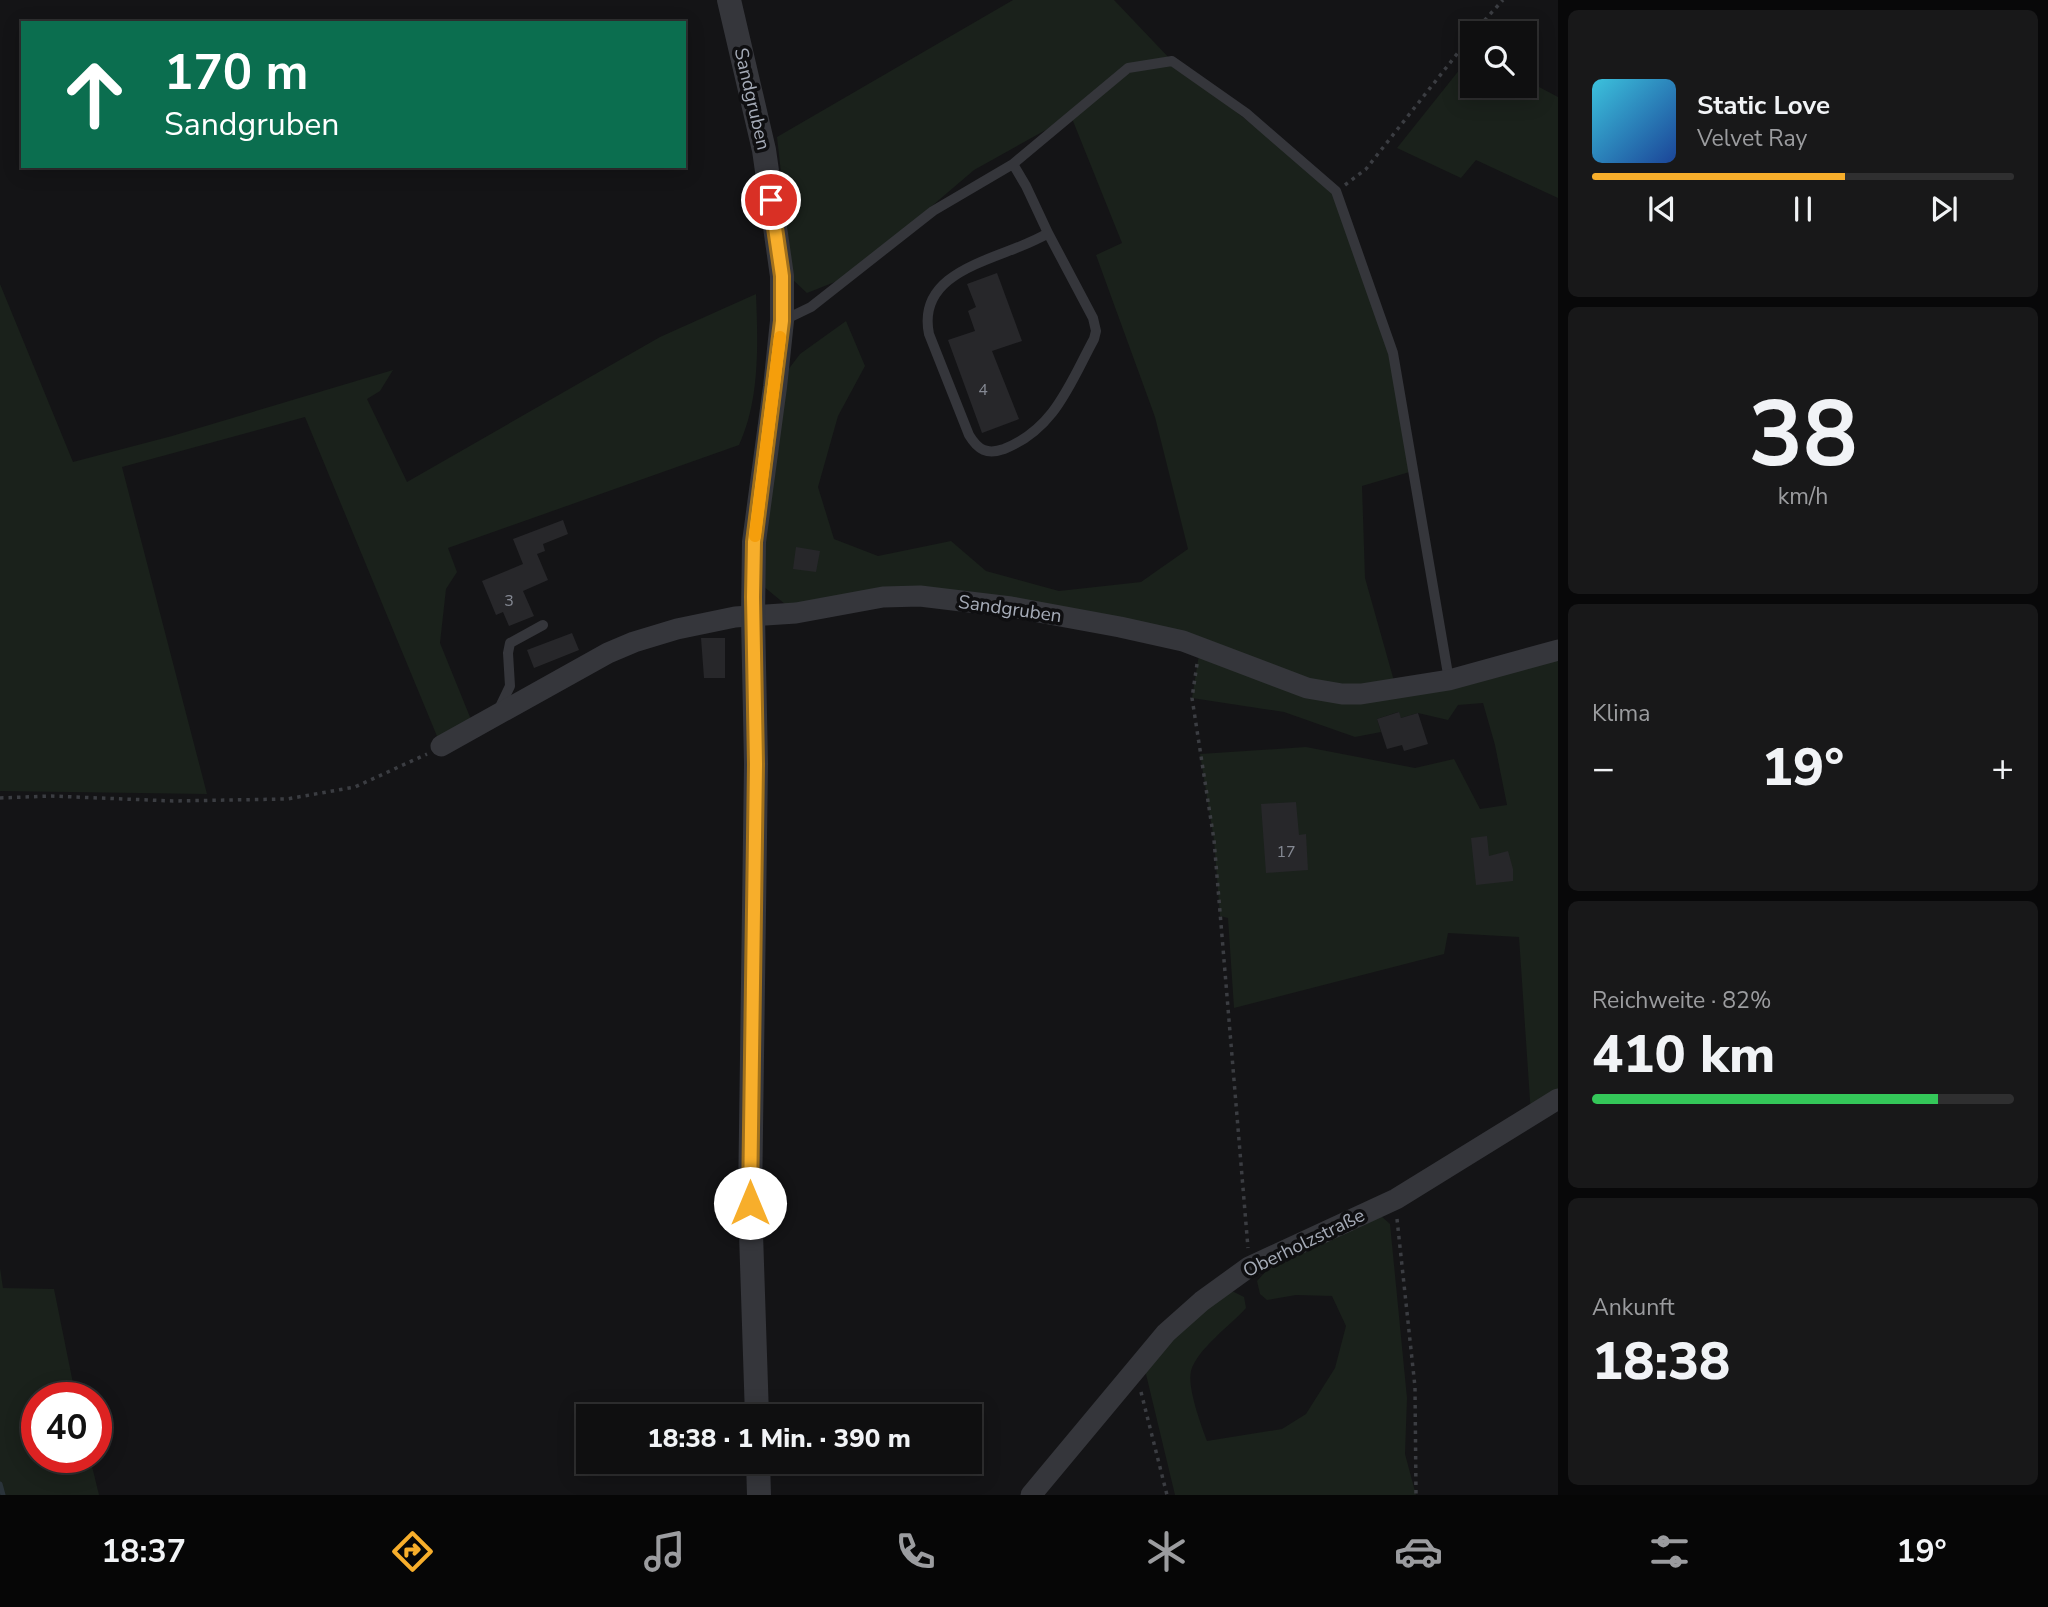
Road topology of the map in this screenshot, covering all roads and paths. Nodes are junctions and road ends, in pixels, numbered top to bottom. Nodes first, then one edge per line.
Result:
1 (729, 0) edge
2 (1503, 0) edge
3 (1484, 21) edge
4 (1460, 49) edge
5 (1013, 164) junction
6 (1336, 191) junction
7 (1048, 233) junction
8 (782, 321) junction
9 (753, 616) junction
10 (543, 625) dead end
11 (1191, 645) junction
12 (1558, 650) edge
13 (1449, 680) junction
14 (495, 716) junction
15 (442, 746) joint
16 (0, 798) edge
17 (1558, 1099) edge
18 (1396, 1199) junction
19 (1249, 1267) junction
20 (1136, 1369) junction
21 (757, 1404) edge
22 (758, 1474) edge
23 (759, 1495) edge
24 (1031, 1495) edge
25 (1167, 1495) edge
26 (1416, 1495) edge

1 - 8 street, Sandgruben
2 - 3 path
4 - 6 path
5 - 6 lane
5 - 7 lane
5 - 8 lane
6 - 13 lane
7 - 7 lane
8 - 9 street, Sandgruben
9 - 11 street, Sandgruben
9 - 14 street, Sandgruben
9 - 21 street, Sandgruben
10 - 14 lane
11 - 13 street, Sandgruben
11 - 19 path
12 - 13 street, Sandgruben
14 - 15 street, Sandgruben
15 - 16 path
17 - 18 street, Oberholzstraße
18 - 19 street, Oberholzstraße
18 - 26 path
19 - 20 street, Oberholzstraße
20 - 24 street, Oberholzstraße
20 - 25 path
22 - 23 street

